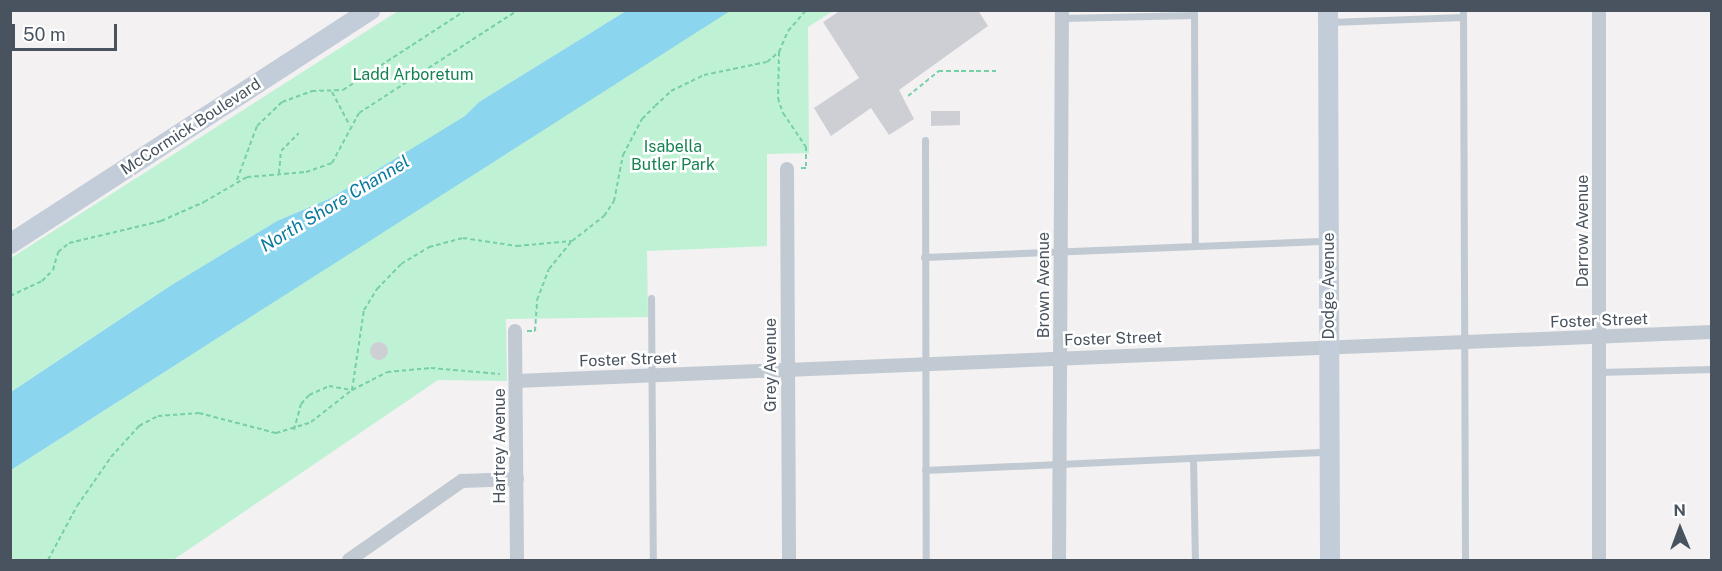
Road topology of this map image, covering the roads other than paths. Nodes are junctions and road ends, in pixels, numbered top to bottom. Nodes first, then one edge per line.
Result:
1 (371, 10) edge
2 (1599, 10) edge
3 (1194, 13) edge
4 (1062, 14) edge
5 (1463, 14) edge
6 (1328, 16) edge
7 (925, 140) dead end
8 (787, 169) road end
9 (1329, 241) junction
10 (10, 244) edge
11 (1195, 246) junction
12 (1061, 252) junction
13 (924, 257) junction
14 (651, 297) dead end
15 (515, 331) road end
16 (1712, 332) edge
17 (1599, 337) junction
18 (1464, 343) junction
19 (1329, 347) junction
20 (1060, 358) junction
21 (925, 364) junction
22 (1712, 369) edge
23 (787, 370) junction
24 (1599, 372) junction
25 (652, 375) junction
26 (516, 381) junction
27 (1329, 452) junction
28 (1193, 458) junction
29 (1060, 465) junction
30 (925, 470) junction
31 (517, 479) junction
32 (349, 561) edge
33 (517, 561) edge
34 (653, 561) edge
35 (789, 561) edge
36 (926, 561) edge
37 (1059, 561) edge
38 (1195, 561) edge
39 (1330, 561) edge
40 (1465, 561) edge
41 (1599, 561) edge

1 - 10 street, McCormick Boulevard
2 - 17 street, Darrow Avenue
3 - 4 lane
3 - 11 lane
4 - 12 street, Brown Avenue
5 - 6 lane
5 - 18 lane
6 - 9 street, Dodge Avenue
7 - 13 lane
8 - 23 street, Grey Avenue
9 - 11 lane
9 - 19 street, Dodge Avenue
11 - 12 lane
12 - 13 lane
12 - 20 street, Brown Avenue
13 - 21 lane
14 - 25 lane
15 - 26 street, Hartrey Avenue
16 - 17 street, Foster Street
17 - 18 street, Foster Street
17 - 24 street, Darrow Avenue
18 - 19 street, Foster Street
18 - 40 lane
19 - 20 street, Foster Street
19 - 27 street, Dodge Avenue
20 - 21 street, Foster Street
20 - 29 street, Brown Avenue
21 - 23 street, Foster Street
21 - 30 lane
22 - 24 lane
23 - 25 street, Foster Street
23 - 35 street, Grey Avenue
24 - 41 street, Darrow Avenue
25 - 26 street, Foster Street
25 - 34 lane
26 - 31 street, Hartrey Avenue
27 - 28 lane
27 - 39 street, Dodge Avenue
28 - 29 lane
28 - 38 lane
29 - 30 lane
29 - 37 street, Brown Avenue
30 - 36 lane
31 - 32 street
31 - 33 street, Hartrey Avenue

